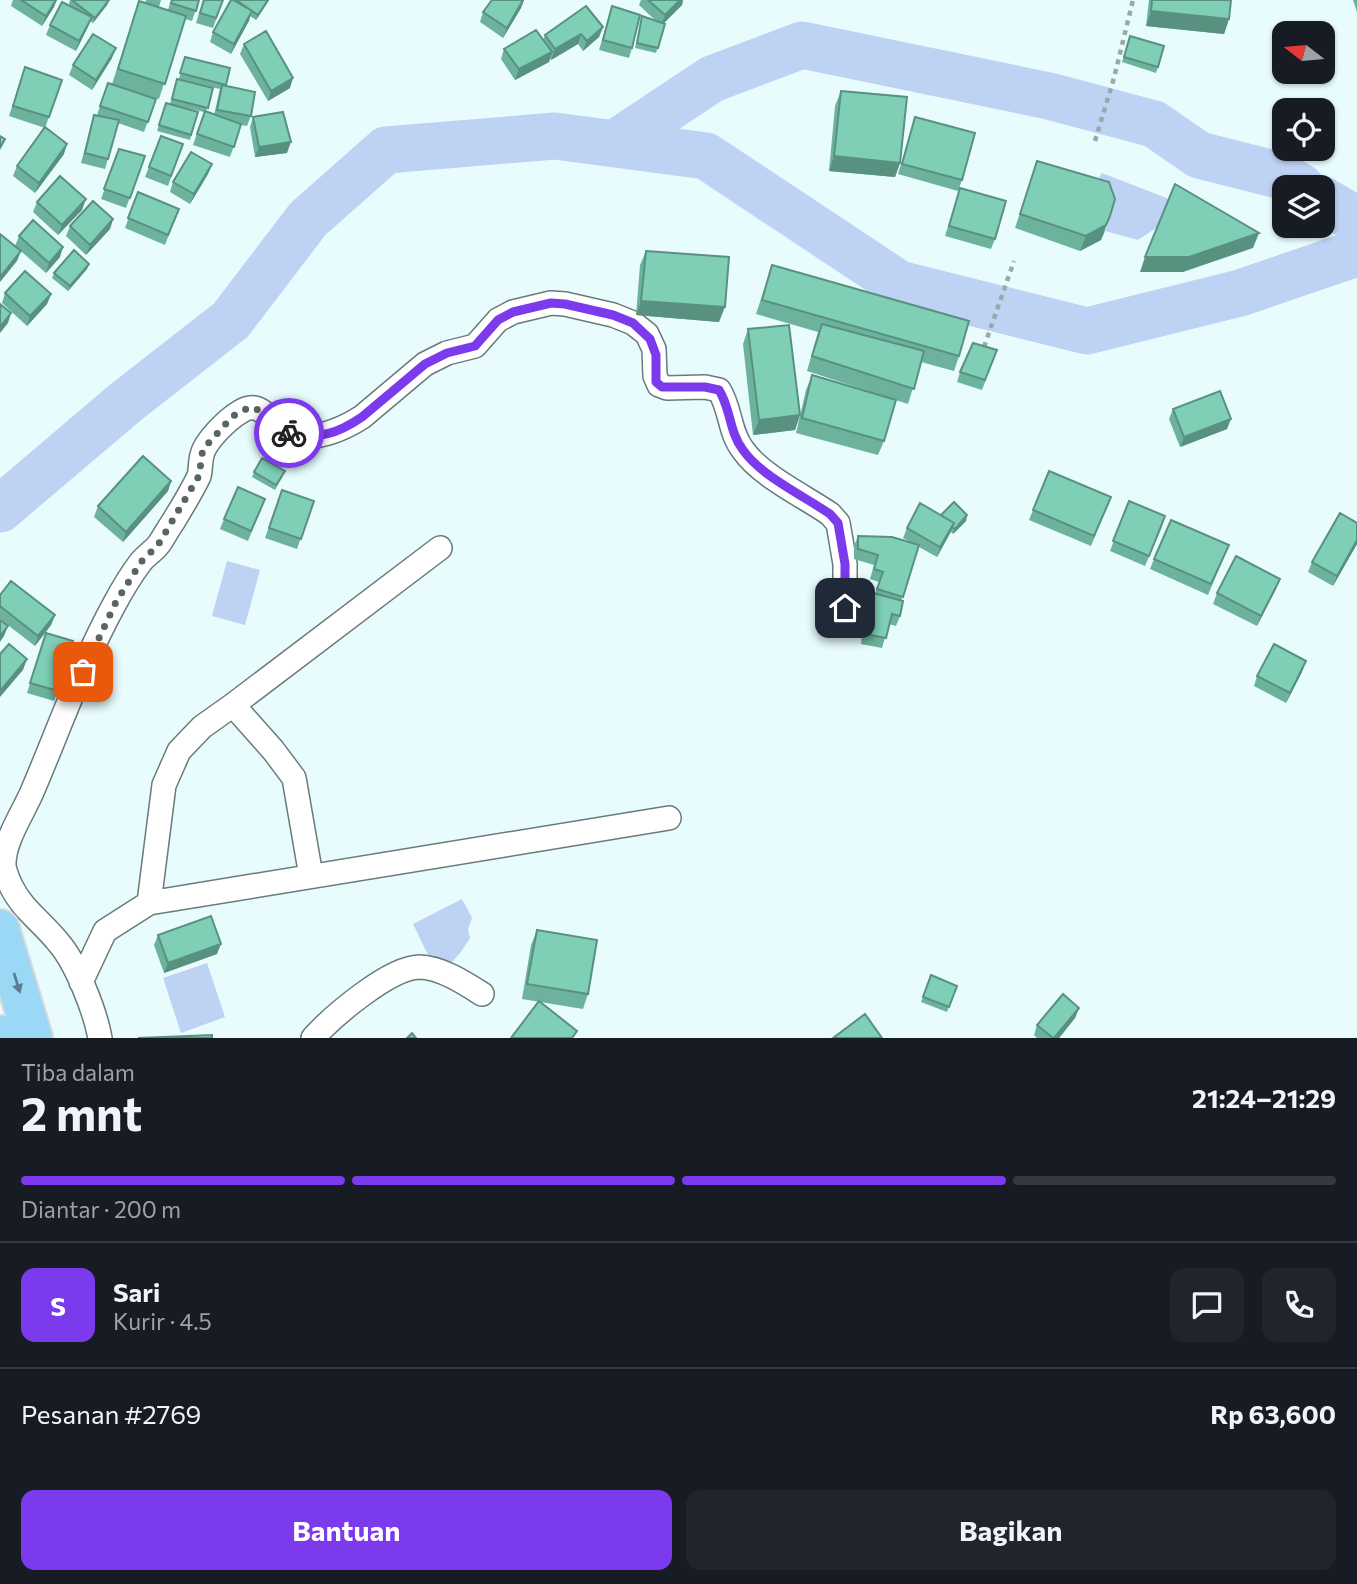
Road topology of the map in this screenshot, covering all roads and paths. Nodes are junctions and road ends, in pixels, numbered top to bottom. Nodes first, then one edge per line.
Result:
1 (1133, 0) edge
2 (1095, 141) dead end
3 (1014, 261) dead end
4 (984, 347) edge
5 (440, 548) dead end
6 (845, 608) dead end
7 (233, 705) junction
8 (669, 818) dead end
9 (311, 876) junction
10 (149, 902) junction
11 (0, 929) edge
12 (81, 982) junction
13 (482, 994) dead end
14 (33, 1038) edge
15 (100, 1038) edge
16 (313, 1038) edge

1 - 2 path
3 - 4 path
5 - 7 street
6 - 12 street
7 - 9 street
7 - 10 street
8 - 9 street
9 - 10 street
10 - 12 street
11 -> 14 highway
12 - 15 street
13 - 16 street

